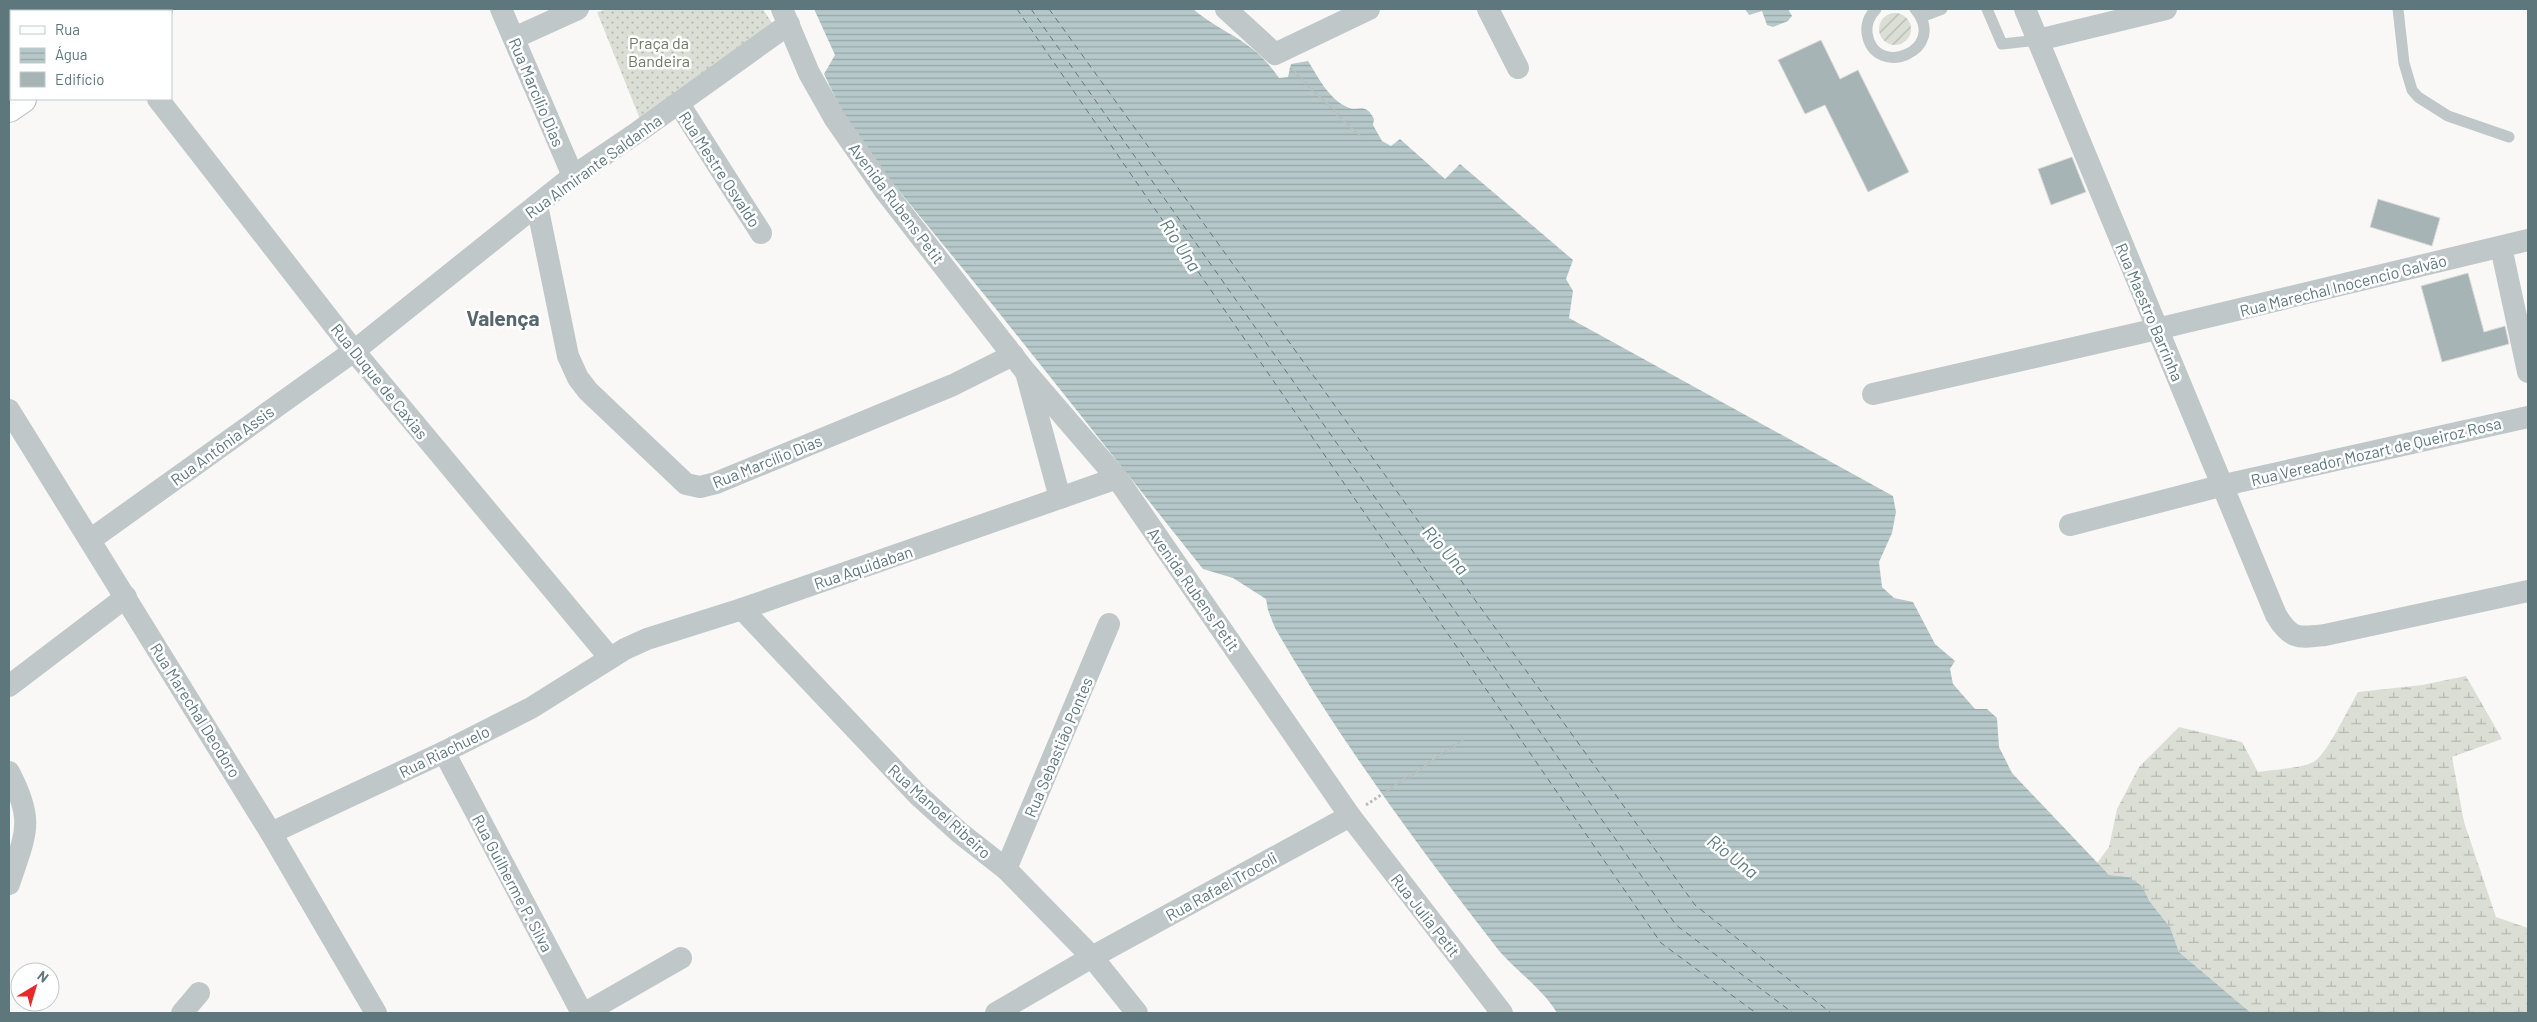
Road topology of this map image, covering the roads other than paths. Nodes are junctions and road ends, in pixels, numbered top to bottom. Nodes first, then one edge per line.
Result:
1 (501, 9) edge
2 (578, 9) edge
3 (1226, 9) edge
4 (1369, 9) edge
5 (1488, 9) edge
6 (1876, 9) edge
7 (1942, 9) edge
8 (1987, 9) edge
9 (2025, 9) edge
10 (2166, 9) edge
11 (2402, 12) edge
12 (1918, 13) edge
13 (785, 16) edge
14 (514, 38) junction
15 (2038, 40) junction
16 (1518, 68) dead end
17 (21, 100) edge
18 (159, 100) edge
19 (679, 104) junction
20 (9, 108) edge
21 (2510, 137) dead end
22 (573, 176) junction
23 (537, 205) junction
24 (762, 233) dead end
25 (2528, 240) edge
26 (2501, 246) junction
27 (2157, 329) junction
28 (354, 351) junction
29 (1019, 363) junction
30 (2528, 372) edge
31 (1873, 394) dead end
32 (9, 410) edge
33 (2528, 417) edge
34 (1117, 478) junction
35 (2224, 486) junction
36 (1060, 498) junction
37 (2070, 525) dead end
38 (90, 540) junction
39 (2528, 591) edge
40 (126, 597) junction
41 (742, 609) junction
42 (1109, 624) dead end
43 (610, 658) junction
44 (9, 686) edge
45 (444, 752) junction
46 (9, 772) edge
47 (1350, 816) junction
48 (272, 833) junction
49 (1006, 869) junction
50 (9, 884) edge
51 (1092, 957) junction
52 (681, 958) dead end
53 (199, 993) dead end
54 (182, 1013) edge
55 (376, 1013) edge
56 (584, 1013) edge
57 (996, 1013) edge
58 (1137, 1013) edge
59 (1502, 1013) edge

1 - 14 street, Rua Marcílio Dias
2 - 14 street
3 - 4 street
5 - 16 street
6 - 12 lane
7 - 12 lane
8 - 15 lane
9 - 15 street, Rua Maestro Barrinha
10 - 15 street
11 - 21 lane
13 - 19 street, Rua Almirante Saldanha
13 - 29 street, Avenida Rubens Petit
14 - 22 street, Rua Marcílio Dias
15 - 27 street, Rua Maestro Barrinha
17 - 20 main road
18 - 28 street, Rua Duque de Caxias
19 - 22 street, Rua Almirante Saldanha
19 - 24 street, Rua Mestre Osvaldo
22 - 23 street, Rua Almirante Saldanha
23 - 28 street, Rua Almirante Saldanha
23 - 29 street, Rua Marcílio Dias
25 - 26 street, Rua Marechal Inocencio Galvão
26 - 27 street, Rua Marechal Inocencio Galvão
26 - 30 street
27 - 31 street, Rua Marechal Inocencio Galvão
27 - 35 street, Rua Maestro Barrinha
28 - 38 street, Rua Antônia Assis
28 - 43 street, Rua Duque de Caxias
29 - 34 street, Avenida Rubens Petit
29 - 36 street, Avenida Rubens Petit
32 - 38 street, Rua Marechal Deodoro
33 - 35 street, Rua Vereador Mozart de Queiroz Rosa
34 - 36 street, Rua Aquidaban
34 - 47 street, Avenida Rubens Petit
35 - 37 street, Rua Vereador Mozart de Queiroz Rosa
35 - 39 street, Rua Maestro Barrinha
36 - 41 street, Rua Aquidaban
38 - 40 street, Rua Marechal Deodoro
40 - 44 street
40 - 48 street, Rua Marechal Deodoro
41 - 43 street, Rua Aquidaban
41 - 49 street, Rua Manoel Ribeiro
42 - 49 street, Rua Sebastião Pontes
43 - 45 street, Rua Riachuelo
45 - 48 street, Rua Riachuelo
45 - 56 street, Rua Guilherme P. Silva
46 - 50 street
47 - 51 street, Rua Rafael Trocoli
47 - 59 street, Rua Julia Petit
48 - 55 street, Rua Marechal Deodoro
49 - 51 street, Rua Manoel Ribeiro
51 - 57 street, Rua Rafael Trocoli
51 - 58 street, Rua Manoel Ribeiro
52 - 56 street, Rua Guilherme P. Silva
53 - 54 street

